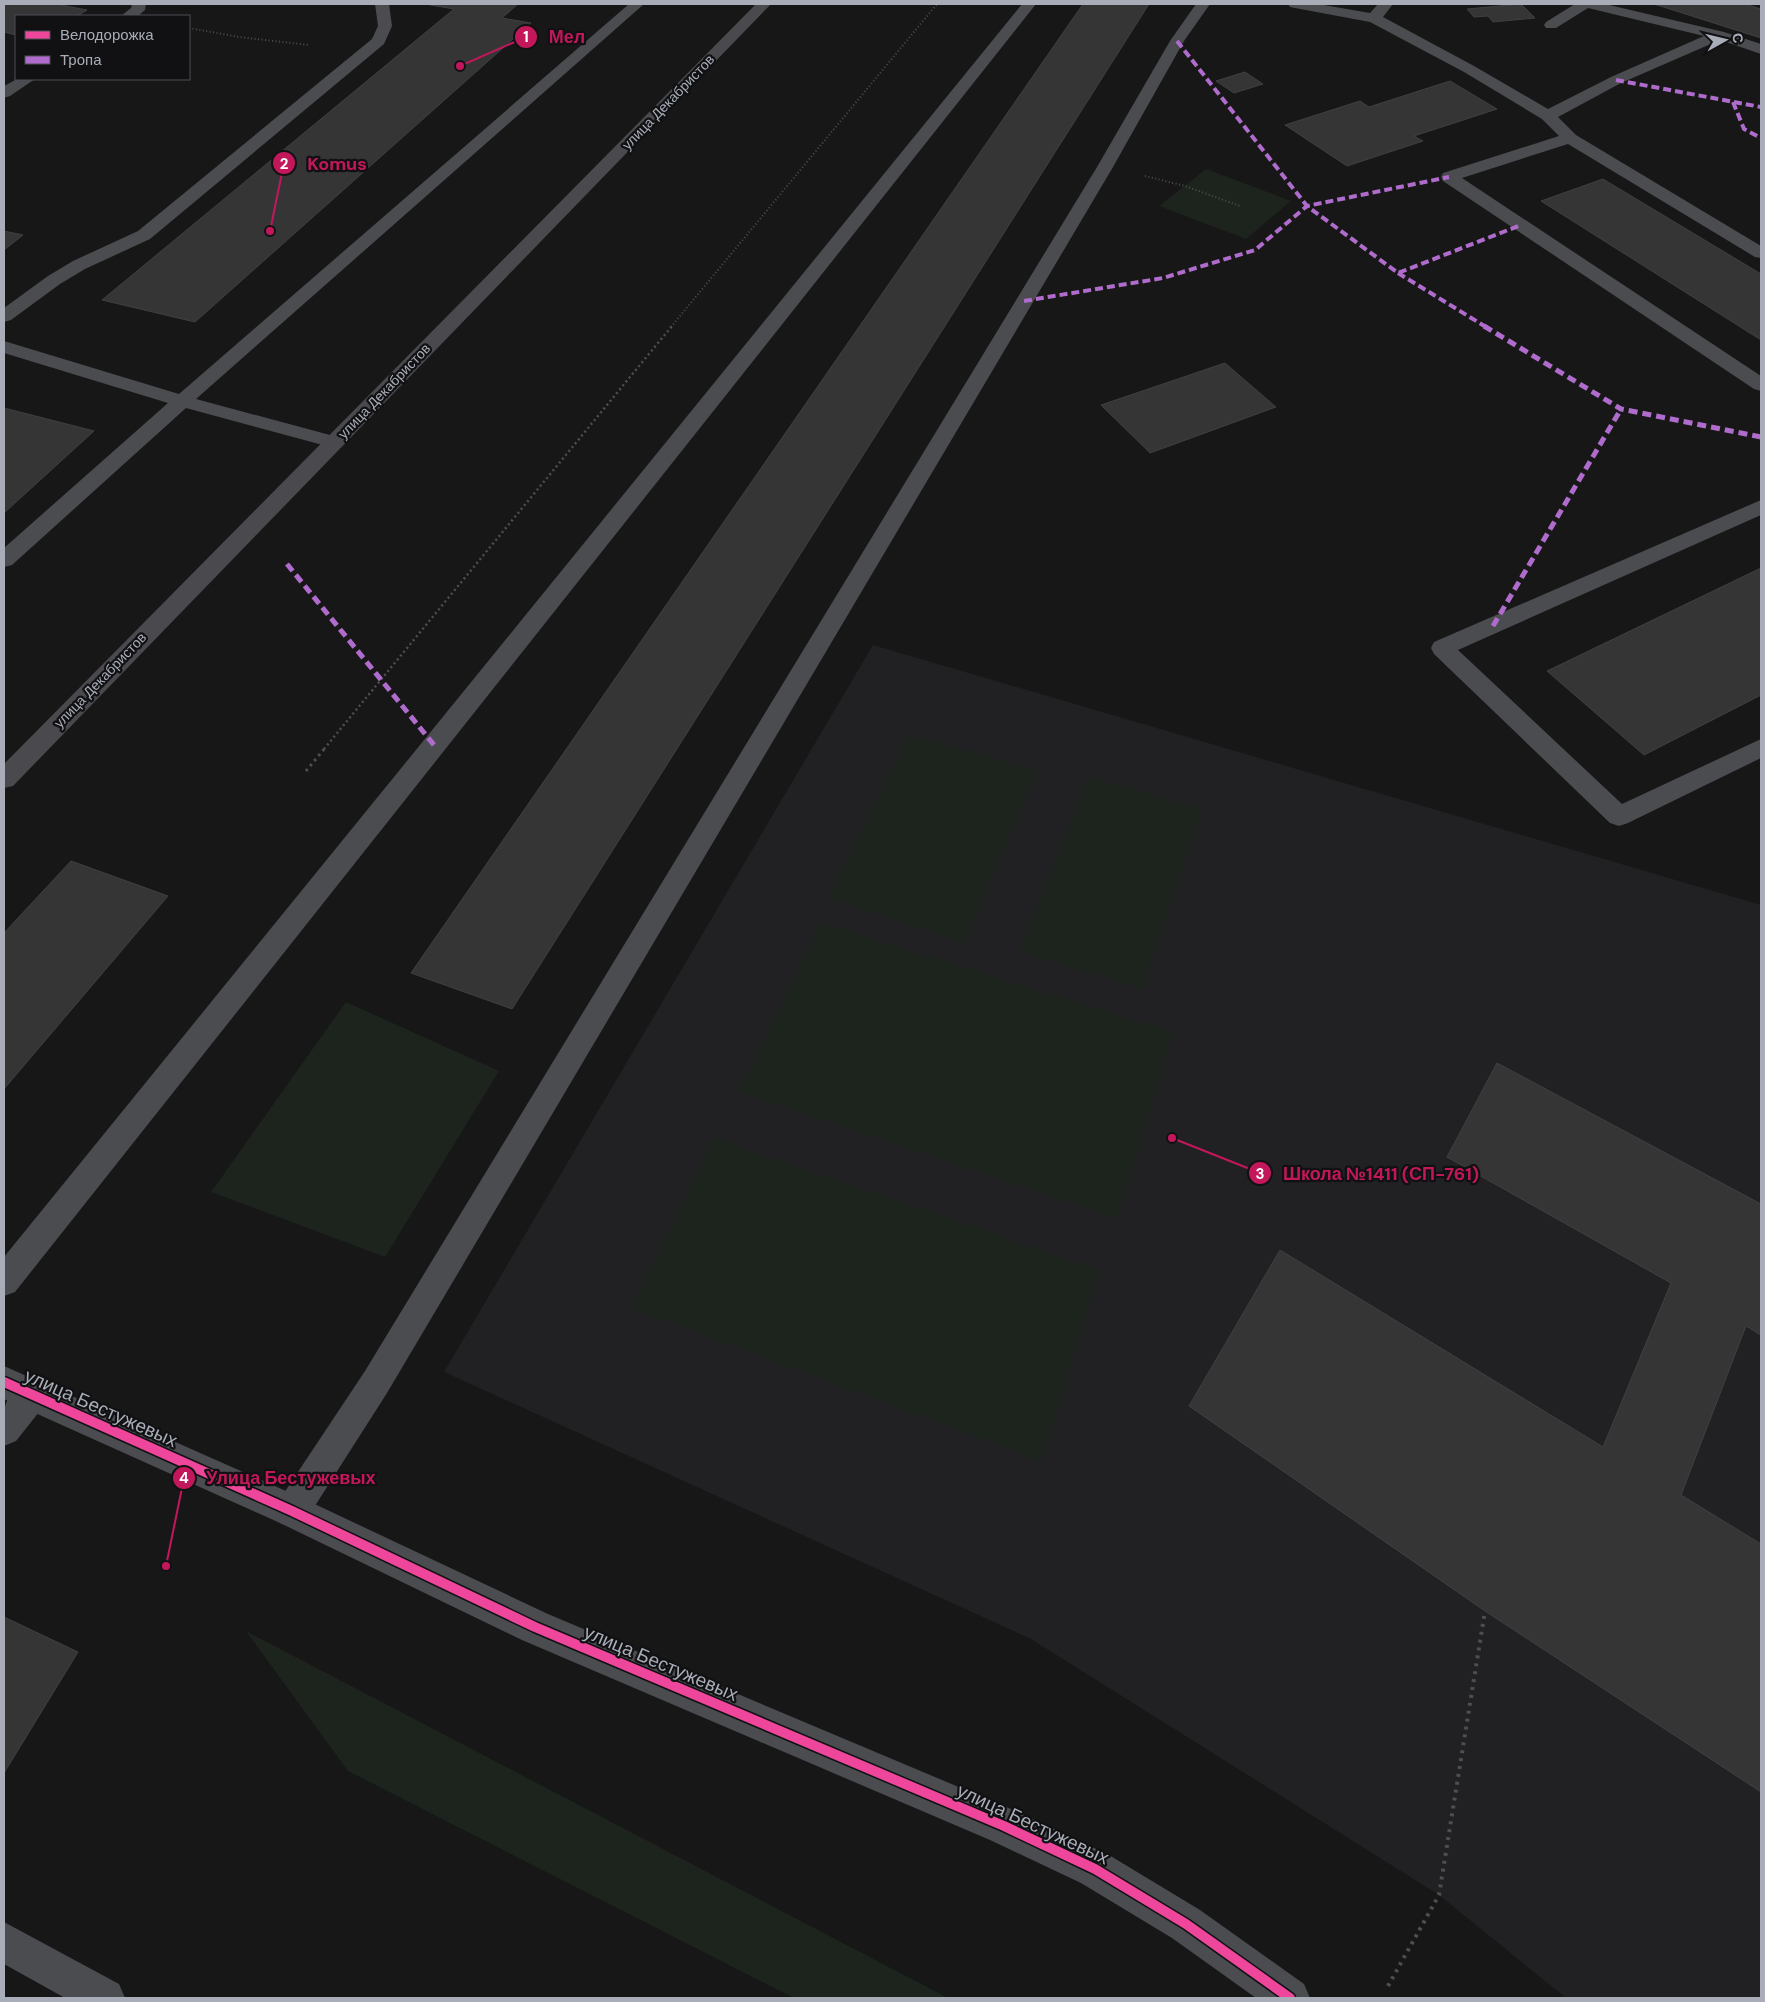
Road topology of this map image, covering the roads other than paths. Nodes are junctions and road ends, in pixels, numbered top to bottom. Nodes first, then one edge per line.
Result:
1 (139, 4) edge
2 (382, 4) edge
3 (638, 4) edge
4 (764, 4) edge
5 (1028, 4) edge
6 (1203, 4) edge
7 (1299, 4) edge
8 (1387, 4) edge
9 (1586, 4) edge
10 (130, 15) edge
11 (1374, 18) junction
12 (1551, 25) dead end
13 (1727, 34) junction
14 (1761, 49) edge
15 (25, 80) edge
16 (4, 93) edge
17 (1548, 116) junction
18 (1570, 138) junction
19 (1761, 253) edge
20 (4, 316) edge
21 (4, 346) edge
22 (1761, 385) edge
23 (182, 401) junction
24 (334, 442) junction
25 (1761, 507) edge
26 (4, 560) edge
27 (1761, 748) edge
28 (4, 779) edge
29 (4, 1281) edge
30 (18, 1388) edge
31 (4, 1429) edge
32 (292, 1511) junction
33 (4, 1942) edge
34 (105, 1998) edge
35 (1290, 1998) edge

1 - 10 street
2 - 20 street
3 - 23 street
4 - 24 main road, улица Декабристов
5 - 29 street
6 - 32 street
7 - 11 street
8 - 11 street
9 - 12 street
9 - 13 street
11 - 17 street
13 - 14 street
13 - 17 street
15 - 16 street
17 - 18 street
18 - 19 street
18 - 22 street
21 - 23 street
23 - 24 street
23 - 26 street
24 - 28 main road, улица Декабристов
25 - 27 street
30 - 31 street
30 - 32 street, улица Бестужевых
32 - 35 street, улица Бестужевых
33 - 34 street

